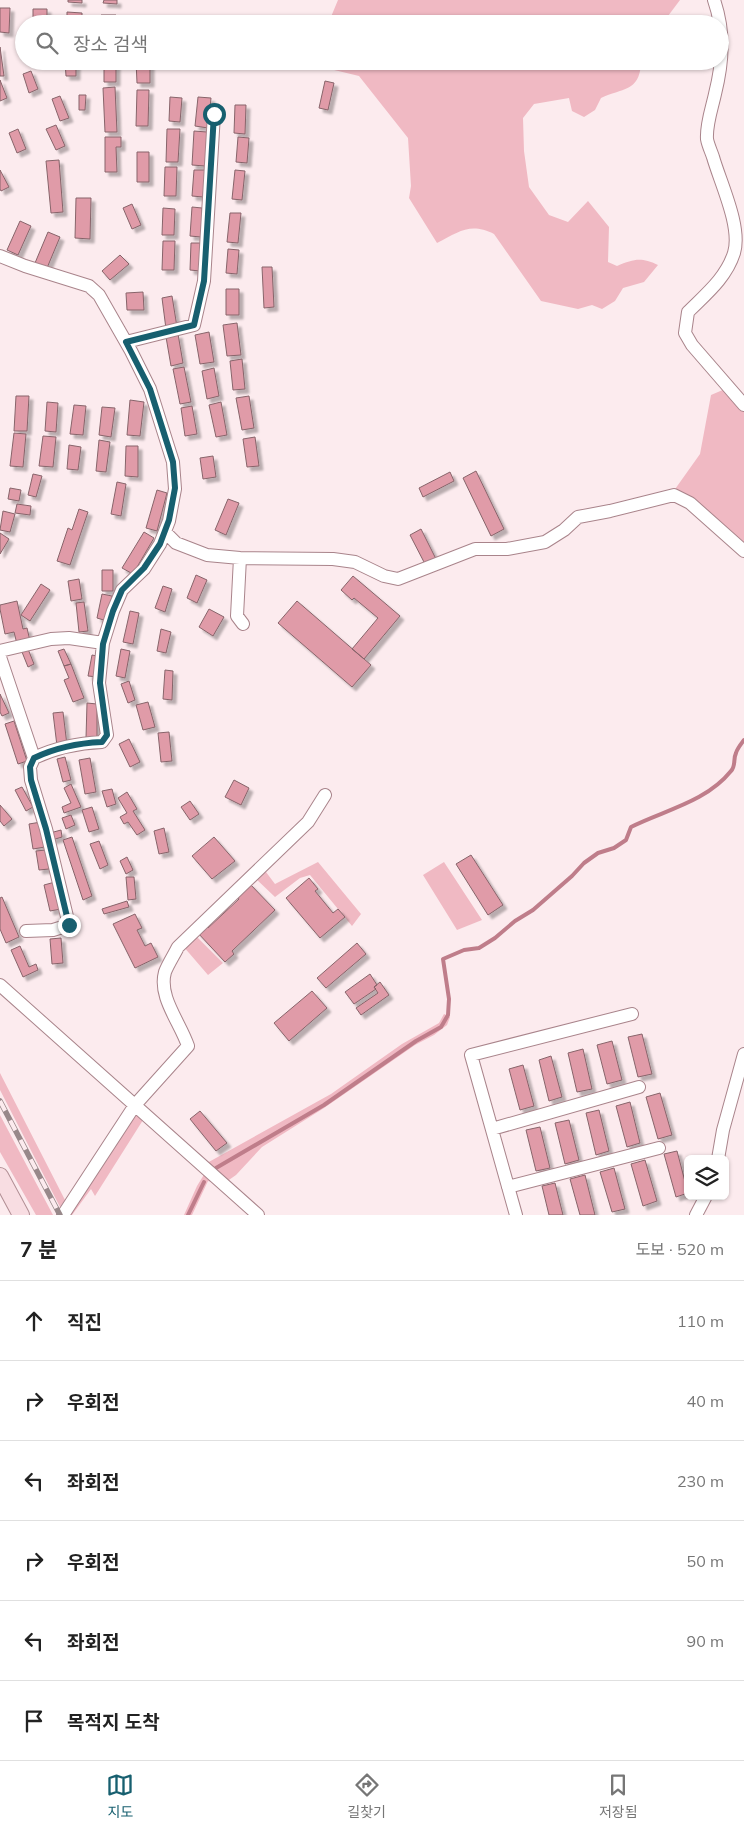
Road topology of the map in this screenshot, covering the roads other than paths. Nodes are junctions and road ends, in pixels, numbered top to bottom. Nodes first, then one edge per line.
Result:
1 (714, 0) edge
2 (720, 15) edge
3 (720, 70) edge
4 (214, 114) dead end
5 (0, 256) edge
6 (126, 342) junction
7 (744, 405) edge
8 (165, 532) junction
9 (744, 551) edge
10 (240, 558) junction
11 (243, 624) dead end
12 (103, 644) junction
13 (0, 651) edge
14 (0, 657) edge
15 (34, 758) junction
16 (325, 795) dead end
17 (26, 931) dead end
18 (0, 985) edge
19 (632, 1014) dead end
20 (744, 1054) edge
21 (639, 1087) dead end
22 (135, 1105) junction
23 (492, 1128) junction
24 (659, 1148) dead end
25 (719, 1155) edge
26 (0, 1176) edge
27 (508, 1187) junction
28 (704, 1200) edge
29 (21, 1215) edge
30 (63, 1215) edge
31 (258, 1215) edge
32 (516, 1215) edge
33 (696, 1215) edge

1 - 2 street
3 - 7 street
4 - 6 street
5 - 6 street
6 - 8 street
8 - 10 street
8 - 12 street
9 - 10 street
10 - 11 street
12 - 13 street
12 - 15 street
14 - 15 street
15 - 17 street
16 - 22 street
18 - 22 street
19 - 23 street
20 - 25 street
21 - 23 street
22 - 30 street
22 - 31 street
23 - 27 street
24 - 27 street
26 - 29 main road
27 - 32 street
28 - 33 street

